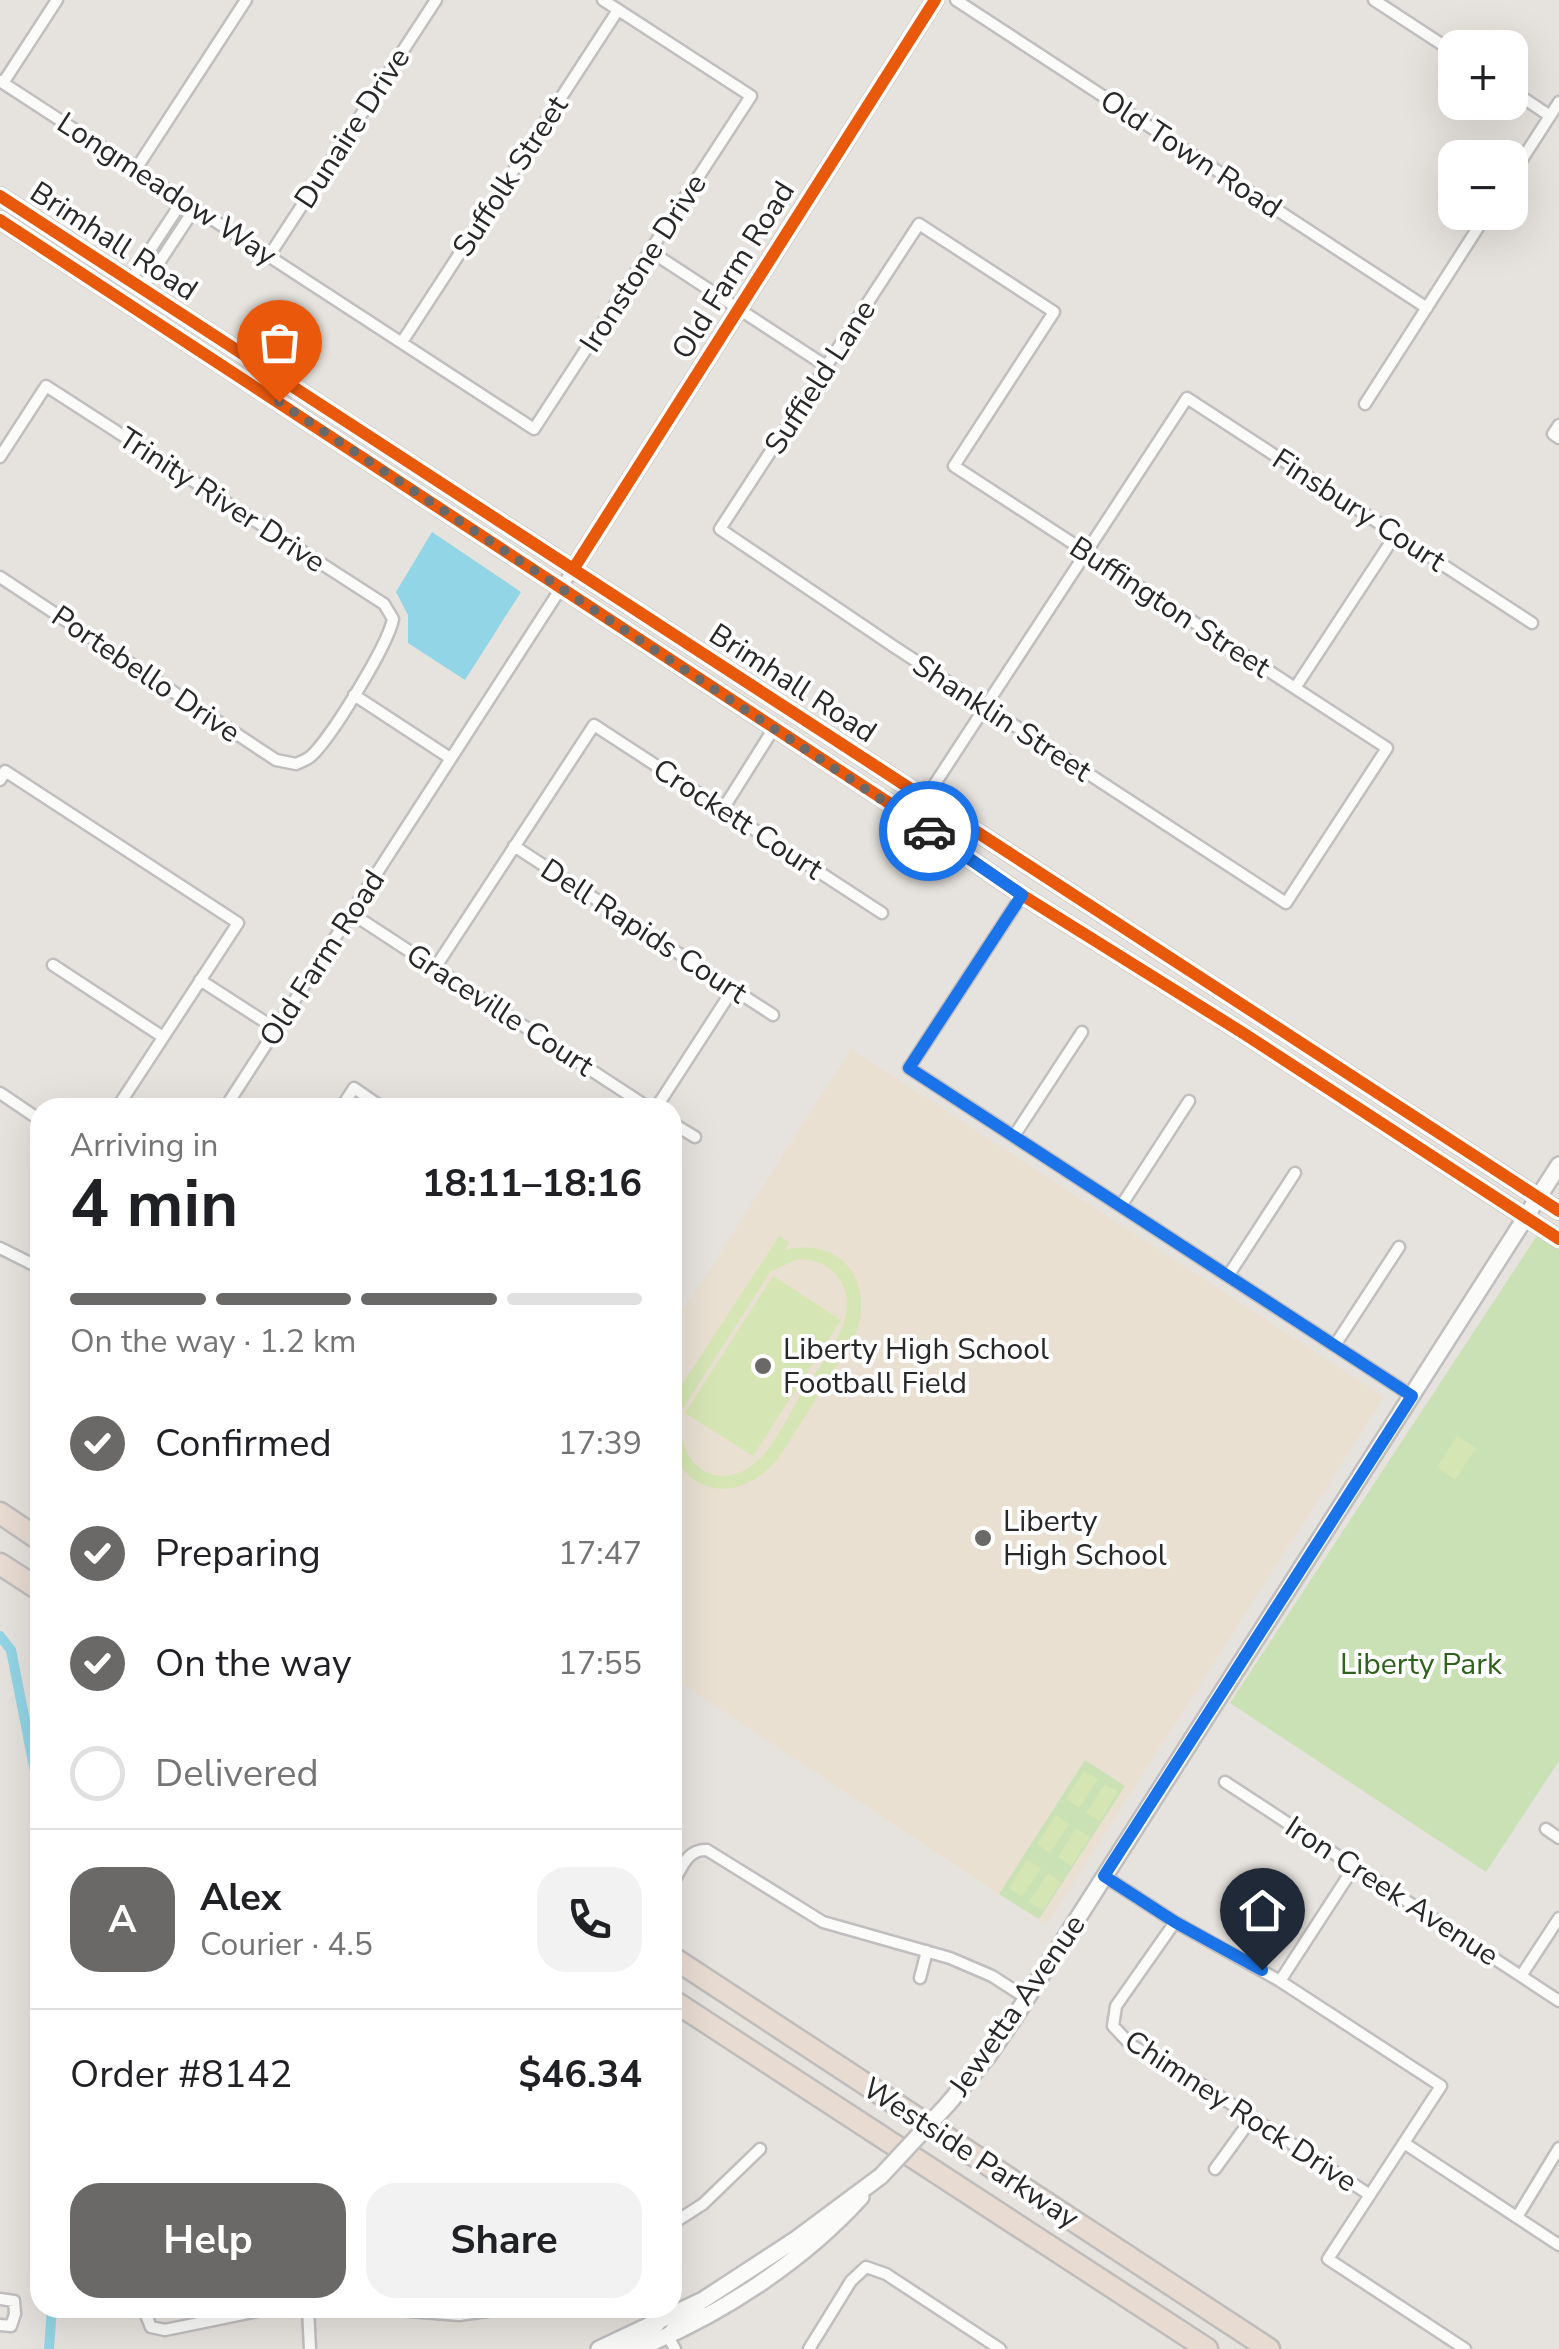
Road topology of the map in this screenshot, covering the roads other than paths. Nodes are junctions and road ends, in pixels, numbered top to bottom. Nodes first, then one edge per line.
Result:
1 (58, 0) edge
2 (246, 0) edge
3 (436, 0) edge
4 (603, 0) edge
5 (935, 0) edge
6 (956, 0) edge
7 (1374, 0) edge
8 (618, 10) junction
9 (1438, 42) edge
10 (2, 82) edge
11 (1528, 101) edge
12 (1559, 102) edge
13 (1550, 116) junction
14 (1528, 150) edge
15 (136, 170) junction
16 (0, 196) edge
17 (183, 200) junction
18 (195, 208) junction
19 (0, 220) edge
20 (1477, 230) edge
21 (36, 244) junction
22 (650, 251) junction
23 (269, 256) junction
24 (135, 286) junction
25 (738, 308) junction
26 (1427, 308) junction
27 (402, 342) junction
28 (826, 366) junction
29 (1365, 404) dead end
30 (534, 429) joint
31 (0, 457) edge
32 (954, 466) joint
33 (720, 529) joint
34 (1396, 534) junction
35 (1086, 552) junction
36 (574, 568) junction
37 (0, 577) edge
38 (560, 589) junction
39 (1532, 622) dead end
40 (1295, 688) junction
41 (354, 696) junction
42 (986, 707) junction
43 (774, 728) junction
44 (818, 756) junction
45 (450, 758) junction
46 (3, 776) edge
47 (925, 799) junction
48 (724, 810) junction
49 (514, 846) junction
50 (1022, 895) junction
51 (1286, 903) joint
52 (350, 913) junction
53 (882, 913) dead end
54 (52, 965) dead end
55 (435, 968) junction
56 (200, 980) junction
57 (734, 989) junction
58 (773, 1015) dead end
59 (276, 1029) junction
60 (1082, 1032) dead end
61 (163, 1037) junction
62 (0, 1094) edge
63 (123, 1098) edge
64 (231, 1098) edge
65 (348, 1098) edge
66 (368, 1098) edge
67 (637, 1098) edge
68 (660, 1098) edge
69 (1189, 1101) dead end
70 (30, 1114) edge
71 (682, 1129) edge
72 (1014, 1136) junction
73 (695, 1137) dead end
74 (1559, 1166) edge
75 (1295, 1172) dead end
76 (1538, 1197) junction
77 (1121, 1206) junction
78 (1559, 1210) edge
79 (1526, 1219) junction
80 (1559, 1239) edge
81 (1399, 1246) dead end
82 (0, 1248) edge
83 (30, 1263) edge
84 (1228, 1276) junction
85 (1334, 1346) junction
86 (1412, 1396) junction
87 (0, 1513) edge
88 (30, 1533) edge
89 (0, 1564) edge
90 (30, 1584) edge
91 (1225, 1782) dead end
92 (1546, 1829) dead end
93 (1559, 1838) edge
94 (682, 1865) edge
95 (1354, 1867) junction
96 (1104, 1876) junction
97 (1559, 1918) edge
98 (1175, 1922) junction
99 (927, 1951) junction
100 (682, 1963) edge
101 (1521, 1976) junction
102 (920, 1978) dead end
103 (1280, 1981) junction
104 (1026, 1998) junction
105 (1559, 2001) edge
106 (682, 2007) edge
107 (1252, 2118) junction
108 (1404, 2143) junction
109 (1559, 2148) edge
110 (760, 2149) dead end
111 (1215, 2169) dead end
112 (881, 2176) junction
113 (1370, 2195) junction
114 (1517, 2217) junction
115 (682, 2218) edge
116 (1559, 2244) edge
117 (0, 2299) edge
118 (682, 2315) edge
119 (147, 2318) edge
120 (223, 2318) edge
121 (308, 2318) edge
122 (0, 2325) edge
123 (664, 2328) edge
124 (310, 2349) edge
125 (599, 2349) edge
126 (615, 2349) edge
127 (636, 2349) edge
128 (809, 2349) edge
129 (1000, 2349) edge
130 (1207, 2349) edge
131 (1270, 2349) edge
132 (1465, 2349) edge

1 - 10 street
2 - 15 street
3 - 23 street, Dunaire Drive
4 - 8 street
5 - 25 street, Old Farm Road
6 - 26 street, Old Town Road
7 - 9 street
8 - 22 street, Ironstone Drive
8 - 27 street, Suffolk Street
10 - 15 street, Longmeadow Way
11 - 13 street
12 - 13 street
13 - 14 street
15 - 17 street, Longmeadow Way
16 - 24 street, Brimhall Road
17 - 18 street, Longmeadow Way
17 - 24 street
18 - 23 street, Longmeadow Way
18 - 24 street
19 - 21 street, Brimhall Road
20 - 26 street
21 - 24 street
21 - 38 street, Brimhall Road
22 - 25 street
22 - 30 street, Ironstone Drive
23 - 27 street, Longmeadow Way
24 - 36 street, Brimhall Road
25 - 28 street
25 - 36 street, Old Farm Road
26 - 29 street
27 - 30 street, Longmeadow Way
28 - 32 street, Suffield Lane
28 - 33 street, Suffield Lane
31 - 41 street, Trinity River Drive
32 - 35 street, Buffington Street
33 - 42 street, Shanklin Street
34 - 35 street, Finsbury Court
34 - 39 street, Finsbury Court
34 - 40 street
35 - 40 street, Buffington Street
35 - 42 street
36 - 38 street, Old Farm Road
36 - 47 street, Brimhall Road
37 - 41 street, Portebello Drive
38 - 43 street, Brimhall Road
38 - 45 street, Old Farm Road
40 - 51 street, Buffington Street
41 - 45 street
42 - 47 street
42 - 51 street, Shanklin Street
43 - 44 street, Brimhall Road
43 - 48 street
44 - 47 street
44 - 50 street, Brimhall Road
45 - 52 street, Old Farm Road
46 - 56 street
47 - 76 street, Brimhall Road
48 - 49 street, Crockett Court
48 - 53 street, Crockett Court
49 - 55 street
49 - 57 street, Dell Rapids Court
50 - 72 street
50 - 79 street, Brimhall Road
52 - 55 street, Graceville Court
52 - 59 street, Old Farm Road
54 - 61 street
55 - 67 street, Graceville Court
56 - 59 street
56 - 61 street
57 - 58 street, Dell Rapids Court
57 - 68 street
59 - 64 street, Old Farm Road
60 - 72 street
61 - 63 street
62 - 70 street
65 - 66 street
69 - 77 street
71 - 73 street
72 - 77 street
74 - 76 street, Jewetta Avenue
75 - 84 street
76 - 78 street, Brimhall Road
76 - 79 street, Jewetta Avenue
77 - 84 street
79 - 80 street, Brimhall Road
79 - 86 street, Jewetta Avenue
81 - 85 street
82 - 83 street
84 - 85 street
85 - 86 street
86 - 96 street, Jewetta Avenue
87 - 88 highway
89 - 90 highway
91 - 95 street, Iron Creek Avenue
92 - 93 street
94 - 99 street
95 - 101 street, Iron Creek Avenue
95 - 103 street
96 - 98 street
96 - 104 street, Jewetta Avenue
97 - 101 street
98 - 103 street
98 - 107 street, Chimney Rock Drive
99 - 102 street
99 - 104 street
100 - 131 highway, Westside Parkway
101 - 105 street, Iron Creek Avenue
103 - 108 street
104 - 112 street, Jewetta Avenue, bridge
106 - 130 highway, Westside Parkway
107 - 111 street
107 - 113 street, Chimney Rock Drive
108 - 113 street
108 - 114 street
109 - 114 street
110 - 115 street
112 - 118 street, Jewetta Avenue
112 - 123 street, Jewetta Avenue
113 - 132 street
114 - 116 street
117 - 122 street
119 - 120 street
121 - 124 street
123 - 125 street, Jewetta Avenue
123 - 126 street
123 - 127 street, Jewetta Avenue
128 - 129 street

